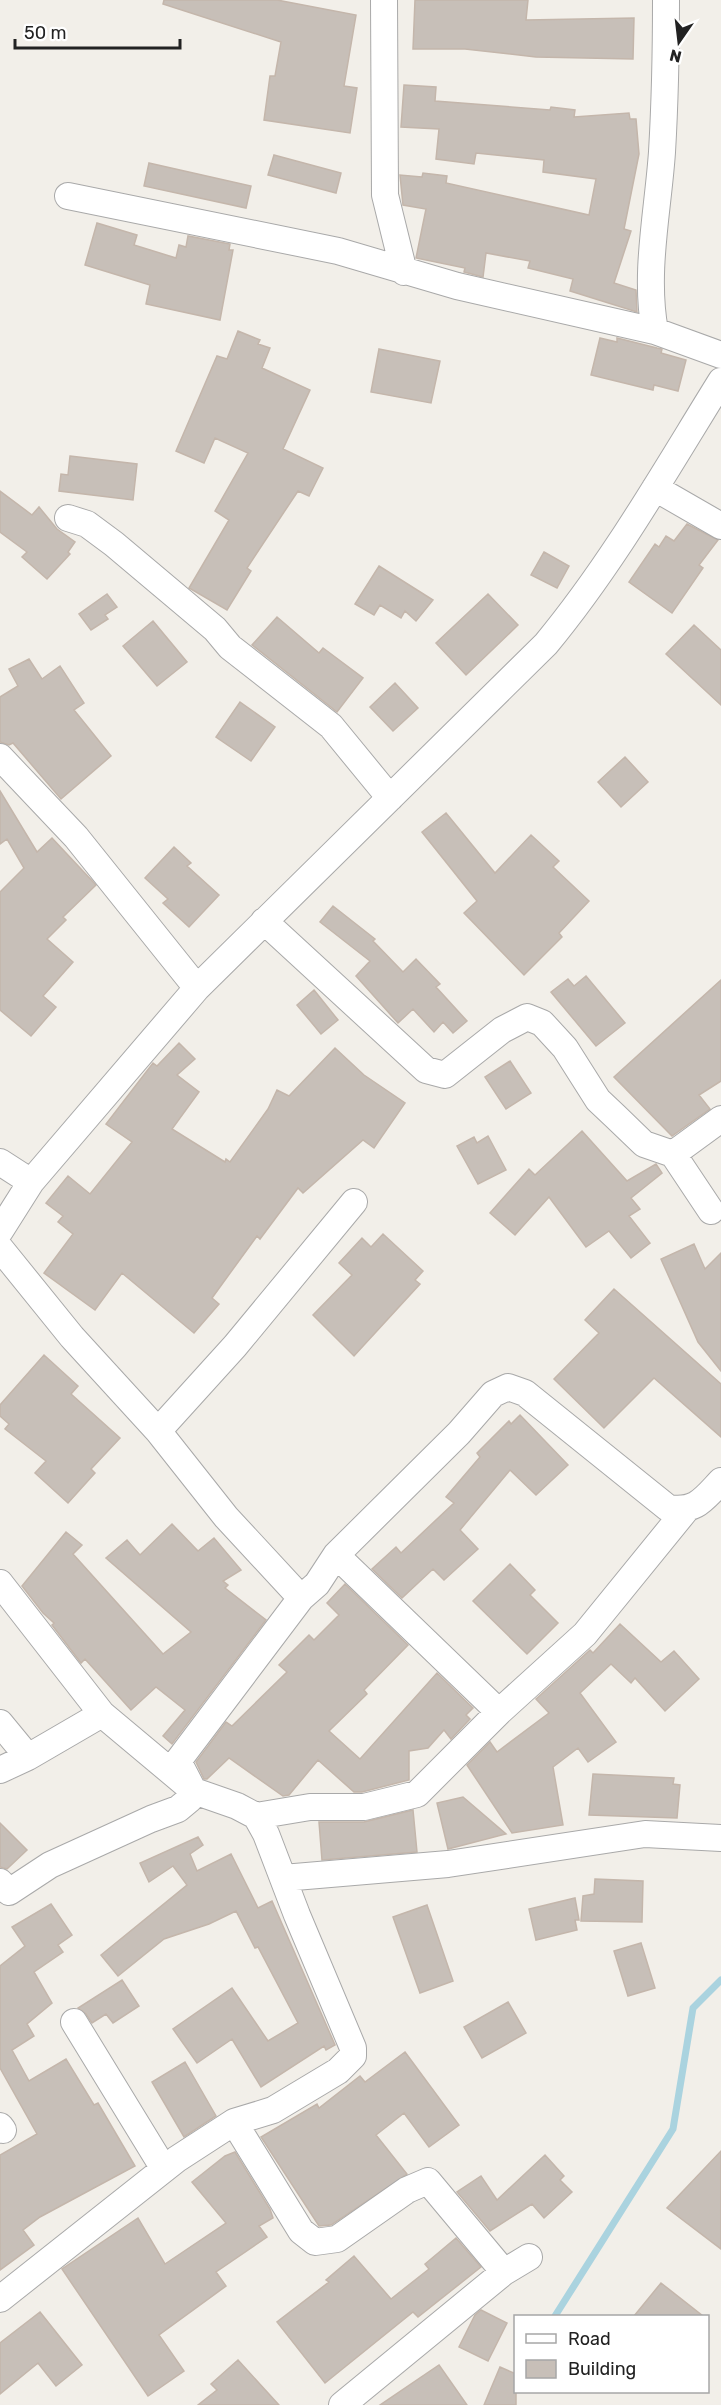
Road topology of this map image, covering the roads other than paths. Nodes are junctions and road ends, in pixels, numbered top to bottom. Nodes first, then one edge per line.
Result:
1 (384, 0) edge
2 (666, 0) edge
3 (68, 196) dead end
4 (404, 272) junction
5 (655, 331) junction
6 (721, 355) edge
7 (721, 381) edge
8 (655, 488) junction
9 (68, 519) dead end
10 (721, 526) edge
11 (0, 758) edge
12 (390, 798) junction
13 (264, 921) junction
14 (197, 988) junction
15 (721, 1119) edge
16 (673, 1154) junction
17 (0, 1162) edge
18 (32, 1182) junction
19 (354, 1202) dead end
20 (711, 1211) dead end
21 (0, 1231) edge
22 (0, 1248) edge
23 (158, 1431) junction
24 (721, 1481) edge
25 (685, 1510) junction
26 (336, 1555) junction
27 (0, 1583) edge
28 (301, 1598) junction
29 (499, 1712) junction
30 (102, 1714) junction
31 (0, 1723) edge
32 (28, 1757) junction
33 (0, 1770) edge
34 (194, 1791) junction
35 (256, 1816) junction
36 (721, 1838) edge
37 (283, 1878) junction
38 (3, 1892) edge
39 (74, 2022) dead end
40 (234, 2122) junction
41 (164, 2169) junction
42 (529, 2257) dead end
43 (504, 2272) junction
44 (0, 2299) edge
45 (342, 2405) edge

1 - 4 street
2 - 5 street
3 - 4 street
4 - 5 street
5 - 6 street
7 - 8 street
8 - 10 street
8 - 12 street
9 - 12 street
11 - 14 street
12 - 13 street
13 - 14 street
13 - 16 street
14 - 18 street
15 - 16 street
16 - 20 street
17 - 18 street
18 - 21 street
19 - 23 street
22 - 23 street
23 - 28 street
24 - 25 street
25 - 26 street
25 - 29 street
26 - 28 street
26 - 29 street
27 - 30 street
28 - 34 street
29 - 35 street
30 - 32 street
30 - 34 street
31 - 32 street
32 - 33 street
34 - 35 street
34 - 38 street
35 - 37 street
36 - 37 street
37 - 40 street
39 - 41 street
40 - 41 street
40 - 43 street
41 - 44 street
42 - 43 street
43 - 45 street

